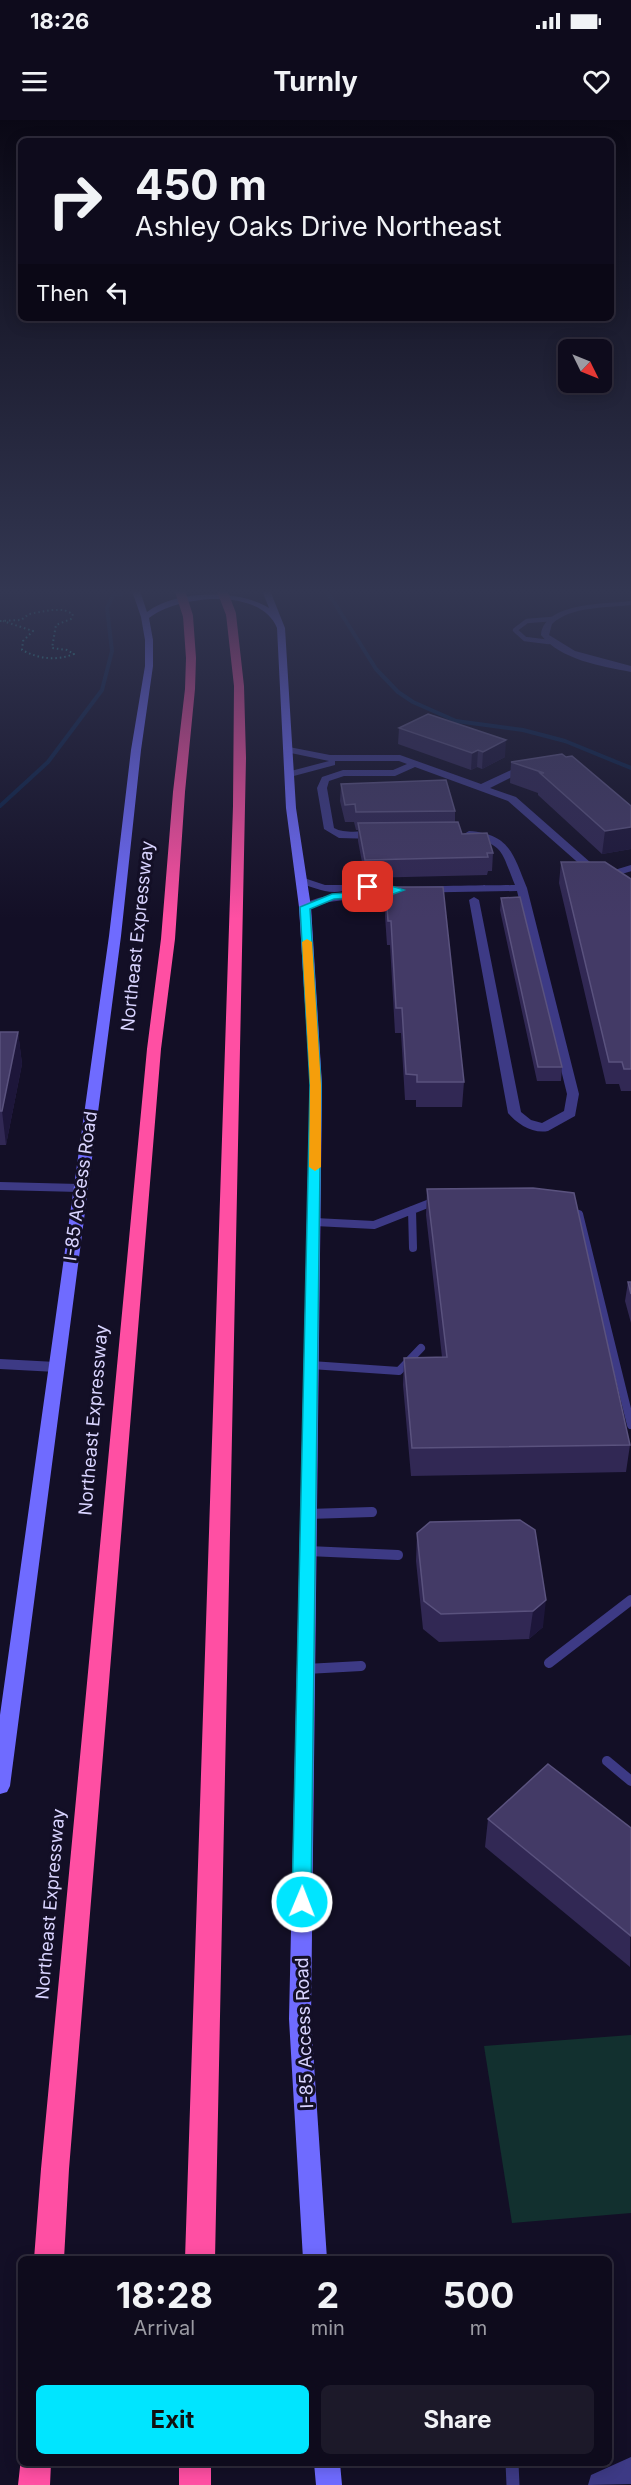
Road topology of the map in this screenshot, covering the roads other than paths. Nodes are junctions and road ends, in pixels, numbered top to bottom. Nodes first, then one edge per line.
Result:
1 (144, 698) edge
2 (189, 698) edge
3 (240, 698) edge
4 (286, 698) edge
5 (289, 750) junction
6 (352, 760) junction
7 (409, 763) junction
8 (529, 766) edge
9 (290, 774) junction
10 (481, 788) junction
11 (460, 834) edge
12 (382, 836) edge
13 (631, 868) edge
14 (602, 877) junction
15 (301, 880) junction
16 (522, 888) junction
17 (358, 891) junction
18 (631, 891) edge
19 (474, 900) dead end
20 (305, 907) junction
21 (0, 1186) edge
22 (79, 1188) junction
23 (441, 1197) edge
24 (412, 1210) junction
25 (556, 1211) edge
26 (315, 1222) junction
27 (413, 1248) dead end
28 (421, 1348) dead end
29 (0, 1364) edge
30 (311, 1365) junction
31 (56, 1366) junction
32 (631, 1425) edge
33 (372, 1512) dead end
34 (308, 1514) junction
35 (308, 1551) junction
36 (398, 1555) dead end
37 (631, 1600) edge
38 (549, 1663) dead end
39 (361, 1666) dead end
40 (306, 1669) junction
41 (607, 1761) dead end
42 (631, 1781) edge
43 (0, 1786) edge
44 (49, 2256) edge
45 (200, 2256) edge
46 (315, 2256) edge
47 (35, 2466) edge
48 (195, 2466) edge
49 (327, 2466) edge
50 (512, 2466) edge
51 (631, 2470) edge
52 (34, 2485) edge
53 (195, 2485) edge
54 (329, 2485) edge
55 (513, 2485) edge
56 (601, 2485) edge

1 - 22 main road, I-85 Access Road
2 - 44 highway, Northeast Expressway, bridge
3 - 45 highway, bridge
4 - 5 main road, I-85 Access Road
5 - 6 street
5 - 9 main road, I-85 Access Road
6 - 7 street
6 - 9 street
7 - 10 street
7 - 12 street
8 - 10 street
9 - 15 main road, I-85 Access Road
10 - 14 street
11 - 16 street
13 - 14 lane
14 - 18 street
15 - 17 street
15 - 20 main road, I-85 Access Road
16 - 17 street
16 - 19 street
17 - 20 street
20 - 26 main road, I-85 Access Road
21 - 22 street
22 - 31 main road, I-85 Access Road
23 - 24 lane
24 - 26 lane
24 - 27 lane
25 - 32 lane
26 - 30 main road, I-85 Access Road
28 - 30 lane
29 - 31 street
30 - 34 main road, I-85 Access Road
31 - 43 main road, I-85 Access Road
33 - 34 lane
34 - 35 main road, I-85 Access Road
35 - 36 lane
35 - 40 main road, I-85 Access Road
37 - 38 lane
39 - 40 lane
40 - 46 main road, I-85 Access Road
41 - 42 lane
47 - 52 highway
48 - 53 highway
49 - 54 main road
50 - 55 lane
51 - 56 street

